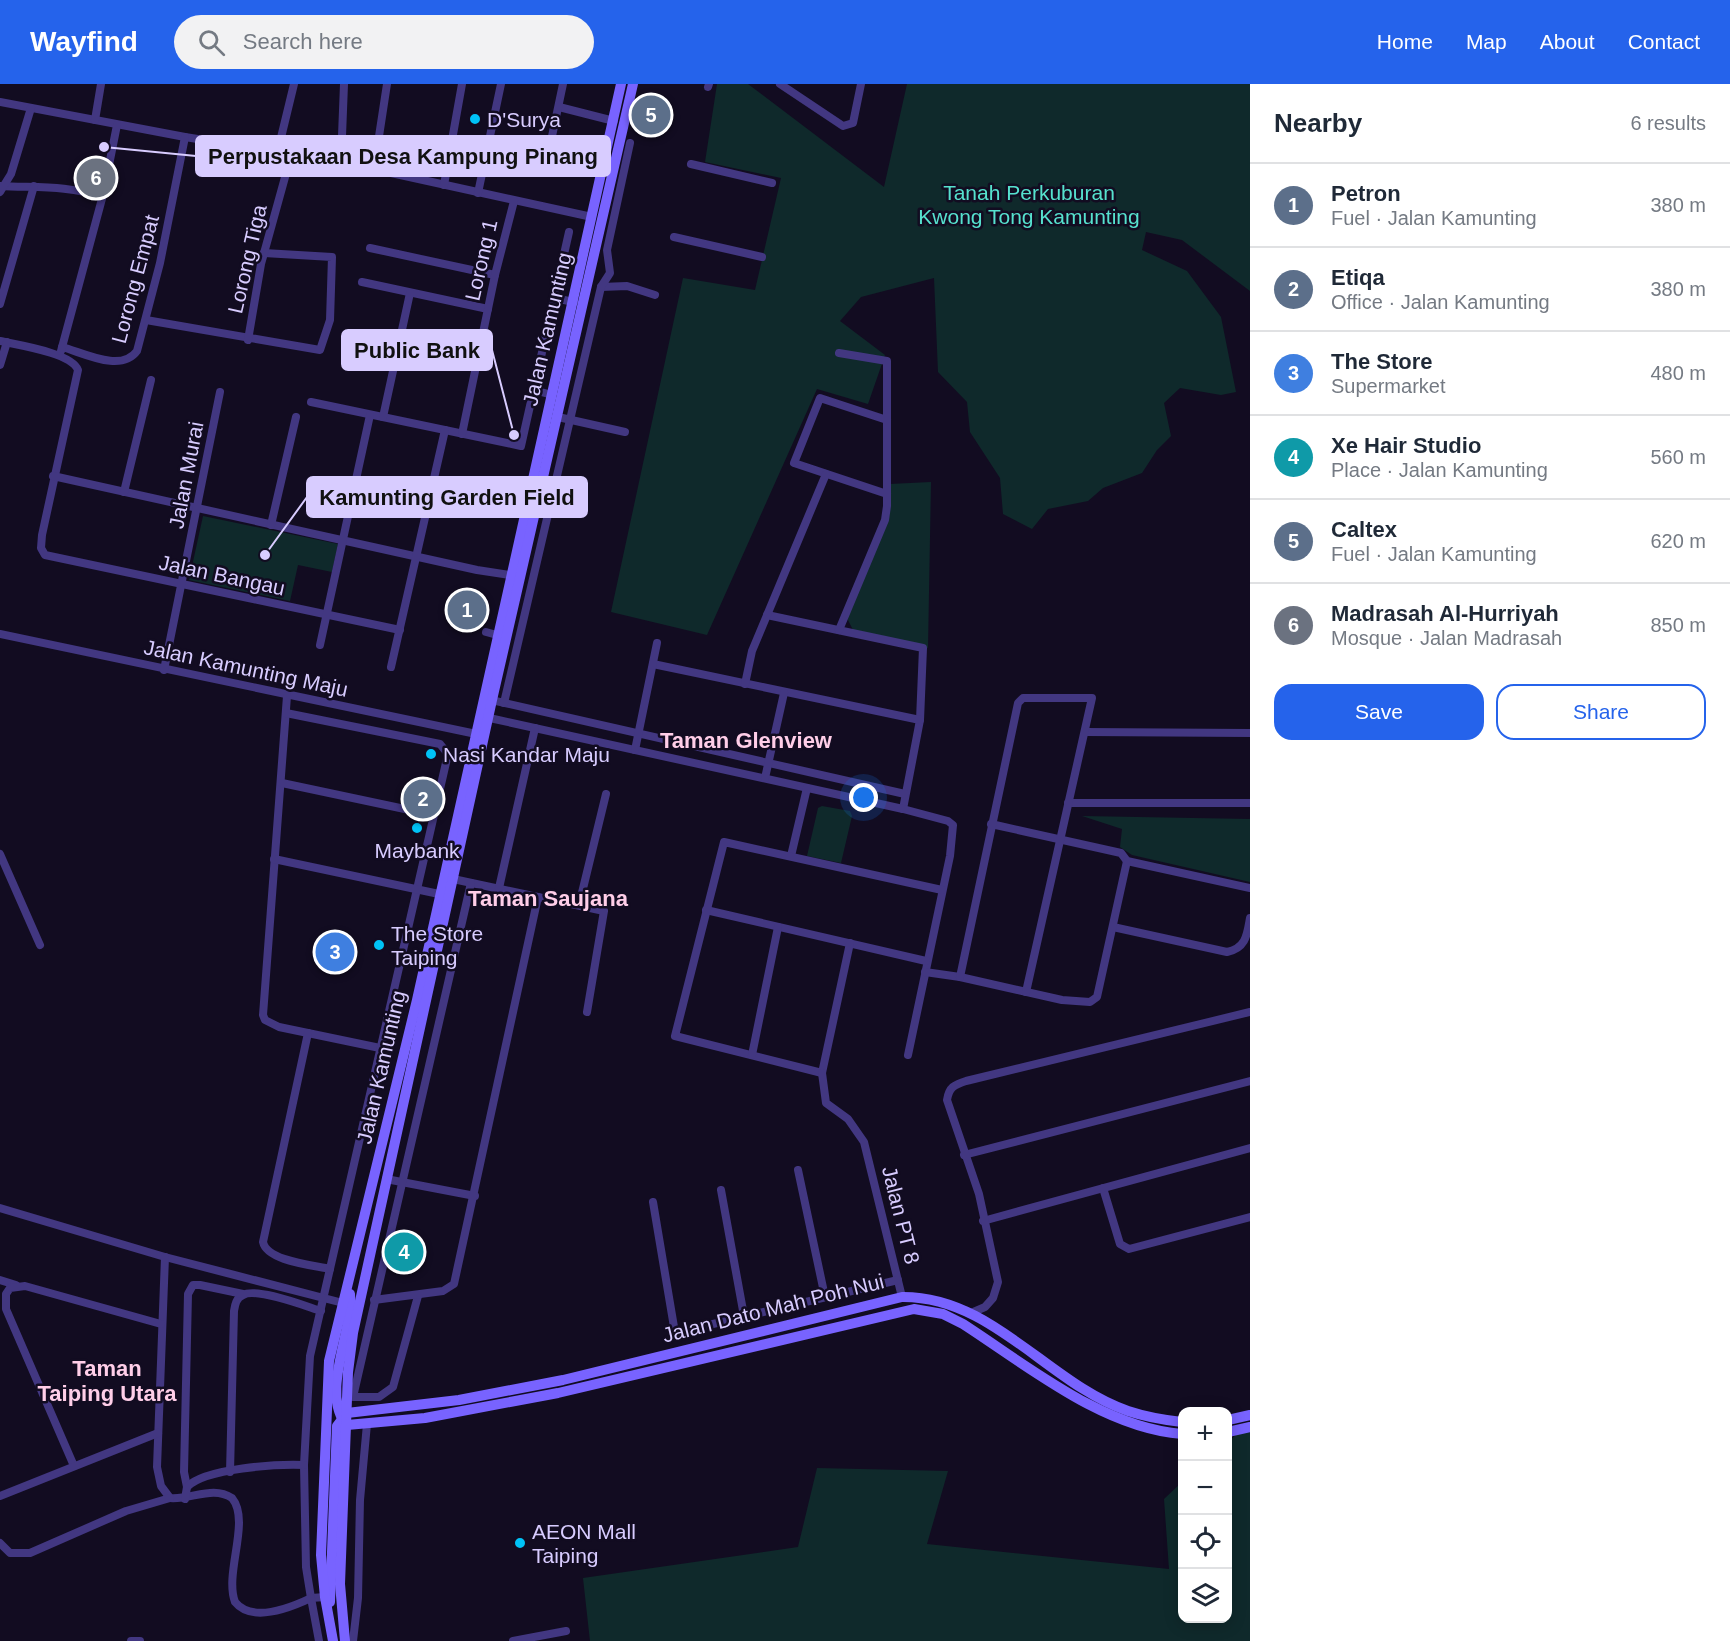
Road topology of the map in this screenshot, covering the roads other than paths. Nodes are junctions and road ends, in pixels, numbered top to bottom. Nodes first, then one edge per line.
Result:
1 (101, 84) edge
2 (294, 84) edge
3 (344, 84) edge
4 (387, 84) edge
5 (462, 84) edge
6 (501, 84) edge
7 (564, 84) edge
8 (621, 84) edge
9 (633, 84) edge
10 (780, 84) edge
11 (861, 84) edge
12 (0, 102) edge
13 (559, 107) junction
14 (31, 108) junction
15 (94, 120) junction
16 (614, 121) junction
17 (117, 126) junction
18 (185, 137) junction
19 (630, 143) dead end
20 (278, 150) junction
21 (292, 152) junction
22 (547, 160) dead end
23 (341, 162) junction
24 (691, 164) dead end
25 (374, 169) junction
26 (772, 183) dead end
27 (444, 185) junction
28 (34, 186) junction
29 (1, 188) edge
30 (478, 193) junction
31 (102, 196) junction
32 (514, 201) junction
33 (592, 217) junction
34 (569, 232) dead end
35 (675, 237) dead end
36 (370, 248) dead end
37 (264, 253) junction
38 (608, 254) junction
39 (595, 255) junction
40 (762, 257) dead end
41 (495, 275) junction
42 (362, 282) dead end
43 (601, 286) junction
44 (410, 293) junction
45 (655, 295) dead end
46 (555, 298) junction
47 (574, 302) junction
48 (0, 304) edge
49 (488, 309) junction
50 (146, 320) junction
51 (248, 340) junction
52 (3, 342) edge
53 (61, 352) junction
54 (839, 353) dead end
55 (0, 365) edge
56 (151, 380) dead end
57 (534, 390) junction
58 (220, 392) dead end
59 (552, 395) junction
60 (311, 402) dead end
61 (370, 415) junction
62 (296, 417) dead end
63 (383, 417) junction
64 (558, 417) junction
65 (570, 419) junction
66 (887, 420) junction
67 (445, 430) junction
68 (625, 432) dead end
69 (462, 434) junction
70 (826, 474) junction
71 (55, 476) junction
72 (124, 492) junction
73 (887, 494) junction
74 (197, 508) junction
75 (271, 525) junction
76 (344, 540) junction
77 (416, 555) junction
78 (510, 575) junction
79 (183, 586) junction
80 (327, 615) junction
81 (767, 615) junction
82 (400, 630) junction
83 (838, 630) junction
84 (0, 634) edge
85 (657, 643) dead end
86 (320, 645) dead end
87 (653, 664) junction
88 (391, 667) dead end
89 (164, 670) junction
90 (745, 684) junction
91 (784, 693) junction
92 (287, 696) junction
93 (493, 700) junction
94 (286, 713) junction
95 (484, 717) junction
96 (920, 720) junction
97 (535, 728) junction
98 (1085, 732) junction
99 (1250, 733) edge
100 (639, 734) junction
101 (481, 735) junction
102 (635, 750) junction
103 (769, 763) junction
104 (765, 778) junction
105 (282, 783) junction
106 (807, 788) junction
107 (606, 794) dead end
108 (905, 794) junction
109 (1068, 803) junction
110 (1250, 803) edge
111 (903, 809) junction
112 (433, 815) junction
113 (991, 824) junction
114 (1060, 838) junction
115 (0, 854) edge
116 (791, 856) junction
117 (274, 859) junction
118 (1127, 861) junction
119 (453, 879) junction
120 (471, 883) junction
121 (499, 888) junction
122 (1250, 888) edge
123 (416, 889) junction
124 (942, 890) junction
125 (439, 894) junction
126 (538, 897) junction
127 (579, 905) junction
128 (706, 910) junction
129 (1250, 920) edge
130 (778, 927) junction
131 (1113, 927) junction
132 (850, 943) junction
133 (40, 945) dead end
134 (926, 961) junction
135 (925, 972) junction
136 (960, 977) junction
137 (1026, 992) junction
138 (587, 1012) dead end
139 (1250, 1012) edge
140 (308, 1033) junction
141 (380, 1048) junction
142 (752, 1055) junction
143 (908, 1055) dead end
144 (822, 1073) junction
145 (1250, 1081) edge
146 (1250, 1148) edge
147 (964, 1155) junction
148 (798, 1170) dead end
149 (386, 1179) junction
150 (400, 1182) junction
151 (1103, 1188) junction
152 (721, 1191) dead end
153 (475, 1196) junction
154 (653, 1202) dead end
155 (0, 1208) edge
156 (1250, 1217) edge
157 (983, 1221) junction
158 (165, 1257) junction
159 (330, 1269) junction
160 (236, 1276) junction
161 (0, 1280) edge
162 (898, 1280) junction
163 (349, 1285) junction
164 (16, 1286) junction
165 (229, 1291) junction
166 (243, 1294) junction
167 (418, 1296) junction
168 (908, 1297) junction
169 (323, 1298) junction
170 (825, 1298) junction
171 (374, 1300) junction
172 (343, 1303) junction
173 (985, 1307) junction
174 (914, 1309) junction
175 (321, 1311) junction
176 (971, 1313) junction
177 (744, 1317) junction
178 (983, 1320) junction
179 (161, 1324) junction
180 (1250, 1415) edge
181 (345, 1419) junction
182 (1232, 1419) edge
183 (1178, 1421) edge
184 (368, 1424) junction
185 (1250, 1427) edge
186 (1232, 1431) edge
187 (158, 1433) junction
188 (1178, 1434) edge
189 (304, 1465) junction
190 (74, 1466) junction
191 (230, 1472) junction
192 (187, 1488) junction
193 (0, 1496) edge
194 (170, 1498) junction
195 (185, 1499) junction
196 (0, 1543) edge
197 (324, 1597) junction
198 (311, 1598) junction
199 (330, 1620) junction
200 (566, 1631) dead end
201 (131, 1641) edge
202 (140, 1641) edge
203 (319, 1641) edge
204 (333, 1641) edge
205 (345, 1641) edge
206 (353, 1641) edge
207 (513, 1641) edge

1 - 15 street
2 - 20 street
3 - 23 street
4 - 25 street
5 - 27 street
6 - 30 street
7 - 13 street
8 - 16 main road, Jalan Kamunting
9 - 39 main road, Jalan Kamunting
10 - 11 street
12 - 14 street
13 - 16 street
13 - 22 street
14 - 15 street
14 - 29 street
15 - 17 street
16 - 33 main road, Jalan Kamunting
17 - 18 street
17 - 31 street
18 - 20 street
18 - 50 street, Lorong Empat
19 - 38 street
20 - 21 street
21 - 23 street
21 - 37 street, Lorong Tiga
23 - 25 street
24 - 26 street
25 - 27 street
27 - 30 street
28 - 29 street
28 - 31 street
28 - 48 street
30 - 32 street
31 - 53 street
32 - 33 street
32 - 41 street, Lorong 1
33 - 47 main road, Jalan Kamunting
34 - 46 street
35 - 40 street
36 - 41 street
37 - 51 street, Lorong Tiga
37 - 51 street
38 - 39 street
38 - 43 street
39 - 64 main road, Jalan Kamunting
41 - 49 street, Lorong 1
42 - 44 street
43 - 45 street
43 - 65 street
44 - 49 street
44 - 63 street
46 - 47 street
46 - 57 street
47 - 59 main road, Jalan Kamunting
49 - 69 street, Lorong 1
50 - 51 street
50 - 53 street, Lorong Empat
52 - 53 street
52 - 55 street
53 - 71 street
54 - 66 street
56 - 72 street
57 - 59 street
57 - 69 street
58 - 74 street, Jalan Murai
59 - 78 main road, Jalan Kamunting
60 - 61 street
61 - 63 street
61 - 76 street
62 - 75 street
63 - 67 street
64 - 65 street
64 - 93 main road, Jalan Kamunting
65 - 68 street
65 - 93 street
66 - 70 street
66 - 73 street
67 - 69 street
67 - 77 street
70 - 73 street
70 - 81 street
71 - 72 street
71 - 79 street, Jalan Bangau
72 - 74 street
73 - 83 street
74 - 75 street
74 - 79 street, Jalan Murai
75 - 76 street
76 - 77 street
76 - 80 street
77 - 78 street
77 - 82 street
78 - 93 main road, Jalan Kamunting
79 - 80 street, Jalan Bangau
79 - 89 street, Jalan Murai
80 - 82 street, Jalan Bangau
80 - 86 street
81 - 83 street
81 - 90 street
82 - 88 street
83 - 96 street
84 - 89 street, Jalan Kamunting Maju
85 - 87 street
87 - 90 street
87 - 100 street
89 - 92 street, Jalan Kamunting Maju
90 - 91 street
91 - 96 street
91 - 103 street
92 - 94 street
92 - 101 street, Jalan Kamunting Maju
93 - 95 main road, Jalan Kamunting
93 - 100 street
94 - 105 street
94 - 112 street
95 - 97 street
95 - 101 main road, Jalan Kamunting
96 - 108 street
97 - 102 street
97 - 121 street
98 - 99 street
98 - 109 street
98 - 113 street
100 - 102 street
100 - 103 street
101 - 119 main road, Jalan Kamunting
101 - 125 main road, Jalan Kamunting
102 - 104 street
103 - 104 street
103 - 108 street
104 - 106 street
105 - 112 street
105 - 117 street
106 - 111 street
106 - 116 street
107 - 127 street
108 - 111 street
109 - 110 street
109 - 114 street
111 - 124 street
112 - 123 street
113 - 114 street
113 - 136 street
114 - 118 street
114 - 137 street
115 - 133 street
116 - 124 street
116 - 128 street
117 - 123 street
117 - 140 street
118 - 122 street
118 - 131 street
119 - 120 street
119 - 149 main road, Jalan Kamunting
120 - 121 street
120 - 150 street
121 - 126 street
123 - 125 street
123 - 141 street
124 - 134 street
125 - 163 main road, Jalan Kamunting
126 - 127 street
126 - 153 street
127 - 138 street
128 - 130 street
128 - 142 street
129 - 131 street
130 - 132 street
130 - 142 street
131 - 137 street
132 - 134 street
132 - 144 street
134 - 135 street
135 - 136 street
135 - 143 street
136 - 137 street
139 - 147 street
140 - 141 street
140 - 159 street
141 - 159 street
142 - 144 street
144 - 162 street, Jalan PT 8
145 - 147 street
146 - 151 street
147 - 157 street
148 - 170 street
149 - 150 street
149 - 181 main road, Jalan Kamunting
150 - 153 street
150 - 171 street
151 - 156 street
151 - 157 street
152 - 177 street
153 - 167 street
154 - 177 street
155 - 158 street
157 - 173 street
158 - 160 street
158 - 179 street
159 - 169 street
160 - 165 street
160 - 169 street
161 - 164 street
162 - 168 street, Jalan PT 8
162 - 170 street
163 - 172 main road, Jalan Kamunting
163 - 181 main road
164 - 179 street
164 - 190 street
165 - 166 street
165 - 192 street
166 - 175 street
166 - 191 street
167 - 171 street
167 - 171 street
168 - 174 main road
168 - 176 main road, Jalan Dato Mah Poh Nui
168 - 181 main road, Jalan Dato Mah Poh Nui
169 - 172 street
169 - 175 street
170 - 177 street
172 - 197 main road, Jalan Kamunting
173 - 176 street
173 - 178 street
174 - 184 main road, Jalan Dato Mah Poh Nui
174 - 188 main road, Jalan Dato Mah Poh Nui
175 - 189 street
176 - 178 main road, Jalan Dato Mah Poh Nui
178 - 183 main road, Jalan Dato Mah Poh Nui
179 - 187 street
180 - 182 main road
181 - 184 main road, Jalan Dato Mah Poh Nui
181 - 199 main road
181 - 205 main road, Jalan Kamunting
184 - 206 street
185 - 186 main road
187 - 190 street
187 - 194 street
189 - 191 street
189 - 198 street
190 - 193 street
191 - 192 street
192 - 195 street
194 - 195 street
194 - 196 street
195 - 198 street
197 - 198 street
197 - 199 main road, Jalan Kamunting
198 - 203 street
199 - 204 main road, Jalan Kamunting
200 - 207 street
201 - 202 street

